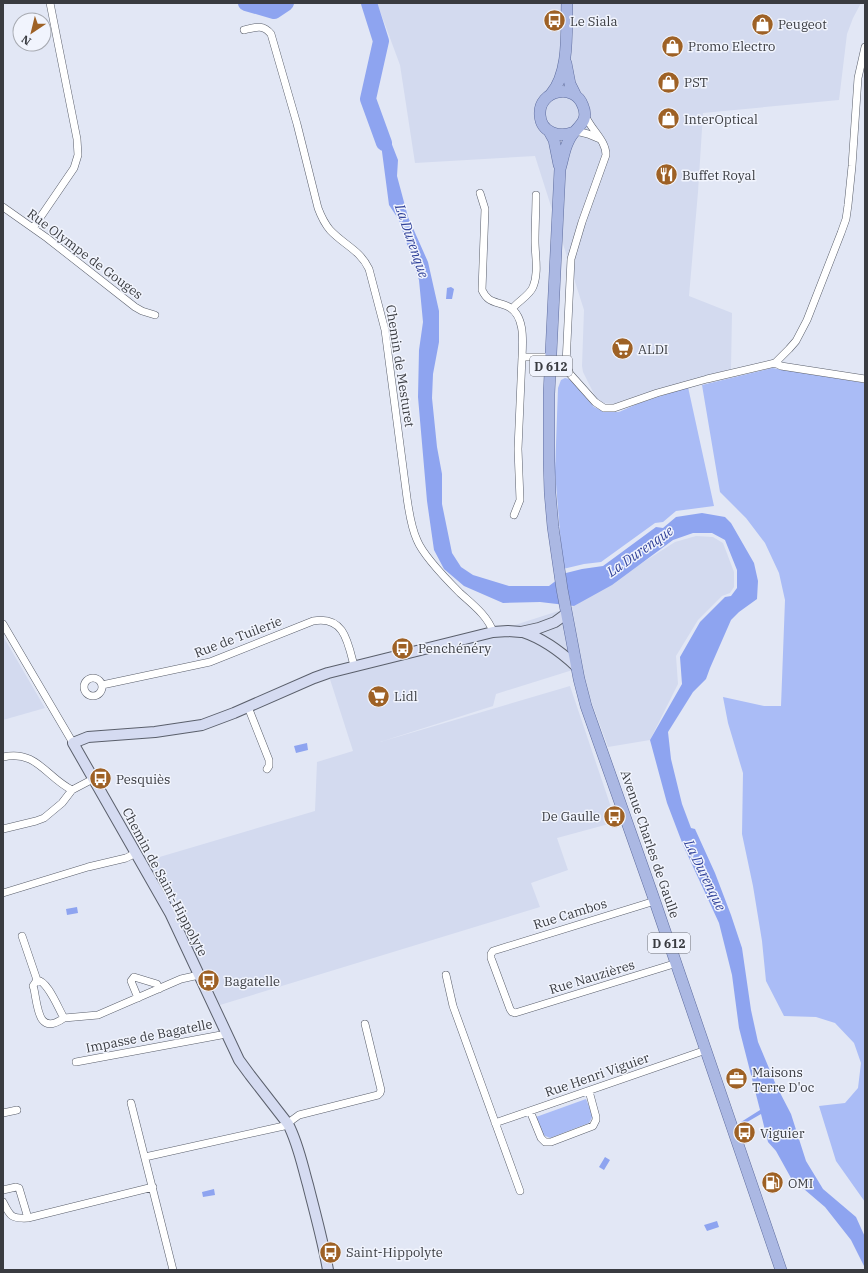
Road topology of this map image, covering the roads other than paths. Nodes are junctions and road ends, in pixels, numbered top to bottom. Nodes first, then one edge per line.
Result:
1 (50, 3) edge
2 (567, 3) edge
3 (244, 30) dead end
4 (865, 47) edge
5 (565, 55) junction
6 (551, 94) junction
7 (575, 94) junction
8 (585, 114) junction
9 (549, 131) junction
10 (575, 132) junction
11 (600, 140) junction
12 (560, 169) junction
13 (480, 193) dead end
14 (536, 195) dead end
15 (3, 207) edge
16 (33, 228) junction
17 (512, 309) junction
18 (155, 315) dead end
19 (522, 357) junction
20 (551, 357) junction
21 (775, 363) junction
22 (865, 379) edge
23 (514, 515) dead end
24 (565, 610) junction
25 (3, 624) edge
26 (494, 632) junction
27 (521, 632) junction
28 (354, 666) junction
29 (576, 666) junction
30 (102, 685) dead end
31 (248, 707) junction
32 (72, 743) junction
33 (3, 758) edge
34 (267, 769) dead end
35 (93, 779) junction
36 (72, 790) junction
37 (3, 828) edge
38 (136, 853) junction
39 (3, 893) edge
40 (655, 901) junction
41 (22, 936) dead end
42 (676, 963) junction
43 (199, 975) junction
44 (446, 975) dead end
45 (37, 980) junction
46 (159, 989) junction
47 (138, 998) junction
48 (515, 1013) joint
49 (64, 1018) junction
50 (364, 1024) dead end
51 (226, 1032) junction
52 (706, 1050) junction
53 (76, 1062) dead end
54 (589, 1091) junction
55 (132, 1103) dead end
56 (17, 1110) dead end
57 (530, 1111) junction
58 (3, 1112) edge
59 (495, 1123) junction
60 (288, 1124) junction
61 (145, 1157) junction
62 (153, 1187) junction
63 (3, 1190) edge
64 (520, 1191) dead end
65 (3, 1202) edge
66 (28, 1218) junction
67 (173, 1270) edge
68 (328, 1270) edge
69 (781, 1270) edge

1 - 16 street
2 - 5 main road
3 - 26 street, Chemin de Mesturet
4 - 21 street
5 - 6 main road
5 - 7 main road
6 - 7 main road
6 - 9 main road
7 - 8 main road
8 - 10 main road
8 - 11 street
9 - 10 main road
9 - 12 main road, D 612
10 - 11 street
10 - 12 main road, D 612
11 - 21 street
12 - 20 main road, D 612
13 - 17 street
14 - 17 street
15 - 16 street, Rue Olympe de Gouges
16 - 18 street, Rue Olympe de Gouges
17 - 19 street
19 - 20 street
19 - 23 street
20 - 24 main road, D 612
21 - 22 street
24 - 27 street
24 - 29 main road, Avenue Charles de Gaulle / D 612
25 - 32 street, Chemin de Saint-Hippolyte
26 - 27 street
26 - 28 street
27 - 29 street
28 - 30 street, Rue de Tuilerie
28 - 31 street
29 - 40 main road, Avenue Charles de Gaulle / D 612
31 - 32 street
31 - 34 street
32 - 35 street, Chemin de Saint-Hippolyte
33 - 36 street
35 - 36 street
35 - 38 street, Chemin de Saint-Hippolyte
36 - 37 street
38 - 39 street
38 - 43 street, Chemin de Saint-Hippolyte
40 - 42 main road, Avenue Charles de Gaulle / D 612
40 - 48 street, Rue Cambos
41 - 45 street
42 - 48 street, Rue Nauzières
42 - 52 main road, Avenue Charles de Gaulle / D 612
43 - 46 street
43 - 51 street, Chemin de Saint-Hippolyte
44 - 59 street
45 - 49 street
45 - 49 street
46 - 47 street
46 - 47 street
47 - 49 street
50 - 60 street
51 - 53 street, Impasse de Bagatelle
51 - 60 street, Chemin de Saint-Hippolyte
52 - 54 street, Rue Henri Viguier
52 - 69 main road, Avenue Charles de Gaulle / D 612
54 - 57 street, Rue Henri Viguier
54 - 57 street
55 - 61 street
56 - 58 street
57 - 59 street, Rue Henri Viguier
59 - 64 street
60 - 61 street
60 - 68 street, Chemin de Saint-Hippolyte
61 - 62 street
62 - 66 street
62 - 67 street
63 - 66 street
65 - 66 street

